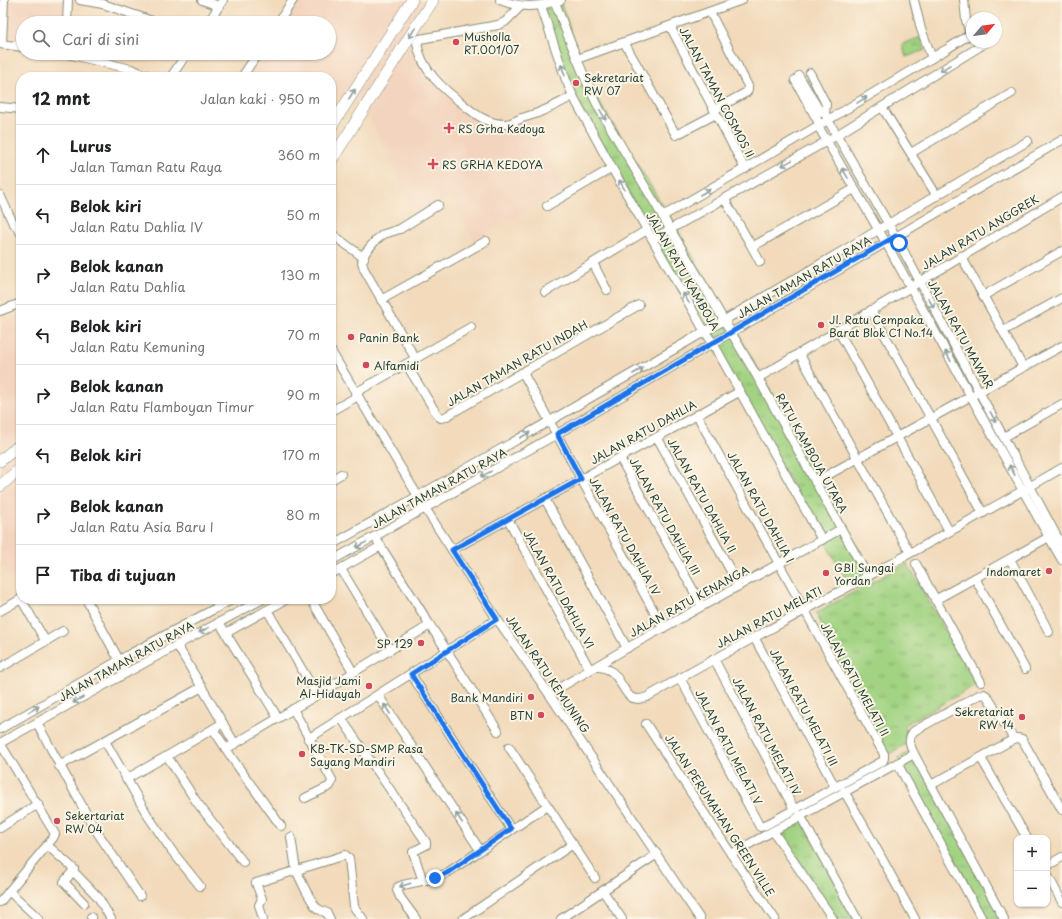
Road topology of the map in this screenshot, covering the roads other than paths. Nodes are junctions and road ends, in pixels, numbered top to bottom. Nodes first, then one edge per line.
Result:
1 (4, 0) edge
2 (68, 0) edge
3 (80, 0) edge
4 (202, 0) edge
5 (293, 0) edge
6 (412, 0) edge
7 (433, 0) edge
8 (500, 0) edge
9 (742, 0) edge
10 (914, 0) edge
11 (964, 0) edge
12 (558, 1) edge
13 (104, 2) edge
14 (221, 3) edge
15 (521, 6) junction
16 (541, 6) junction
17 (710, 12) junction
18 (67, 16) edge
19 (140, 16) edge
20 (213, 16) edge
21 (283, 16) edge
22 (966, 22) edge
23 (670, 26) junction
24 (966, 36) edge
25 (624, 42) junction
26 (1, 44) edge
27 (16, 46) edge
28 (977, 48) edge
29 (932, 58) junction
30 (577, 59) junction
31 (92, 60) edge
32 (182, 60) edge
33 (253, 60) edge
34 (137, 72) edge
35 (174, 72) edge
36 (245, 72) edge
37 (810, 72) dead end
38 (1012, 93) dead end
39 (573, 96) junction
40 (0, 107) edge
41 (882, 107) junction
42 (16, 109) edge
43 (715, 112) junction
44 (827, 116) junction
45 (336, 119) edge
46 (819, 126) junction
47 (837, 135) junction
48 (1062, 140) edge
49 (826, 141) junction
50 (1028, 141) dead end
51 (336, 153) edge
52 (911, 153) junction
53 (612, 168) junction
54 (745, 169) junction
55 (854, 189) junction
56 (0, 195) edge
57 (937, 196) junction
58 (1062, 196) edge
59 (724, 198) junction
60 (438, 205) dead end
61 (547, 206) dead end
62 (663, 216) junction
63 (16, 226) edge
64 (889, 226) junction
65 (670, 229) junction
66 (647, 230) junction
67 (879, 232) junction
68 (895, 236) junction
69 (336, 237) edge
70 (653, 239) junction
71 (486, 241) dead end
72 (885, 242) junction
73 (752, 247) junction
74 (1062, 251) edge
75 (961, 256) junction
76 (364, 258) junction
77 (760, 262) dead end
78 (593, 263) junction
79 (919, 281) junction
80 (910, 287) junction
81 (607, 290) dead end
82 (545, 292) dead end
83 (983, 296) junction
84 (1062, 298) edge
85 (381, 300) junction
86 (16, 305) edge
87 (639, 305) dead end
88 (871, 310) junction
89 (0, 311) edge
90 (725, 322) junction
91 (470, 327) dead end
92 (838, 330) junction
93 (1003, 331) junction
94 (733, 334) junction
95 (709, 338) junction
96 (1062, 346) edge
97 (799, 353) junction
98 (415, 358) junction
99 (336, 360) edge
100 (406, 364) junction
101 (1023, 367) junction
102 (523, 373) junction
103 (758, 378) junction
104 (979, 391) junction
105 (740, 392) junction
106 (356, 394) junction
107 (970, 396) junction
108 (1062, 404) edge
109 (336, 408) edge
110 (697, 415) junction
111 (931, 418) junction
112 (553, 427) junction
113 (1004, 436) junction
114 (657, 437) junction
115 (897, 437) junction
116 (16, 449) edge
117 (620, 458) junction
118 (857, 458) junction
119 (0, 461) edge
120 (1062, 468) edge
121 (16, 472) edge
122 (341, 474) dead end
123 (336, 477) edge
124 (581, 479) junction
125 (815, 482) junction
126 (0, 486) edge
127 (1026, 489) junction
128 (545, 499) junction
129 (422, 502) junction
130 (983, 513) junction
131 (508, 519) junction
132 (841, 529) junction
133 (949, 531) junction
134 (375, 537) junction
135 (1049, 537) junction
136 (822, 540) junction
137 (336, 543) edge
138 (381, 546) junction
139 (1062, 546) edge
140 (452, 550) junction
141 (910, 553) junction
142 (336, 558) edge
143 (1010, 559) junction
144 (1062, 560) edge
145 (779, 564) junction
146 (916, 564) dead end
147 (342, 569) junction
148 (336, 572) edge
149 (868, 577) junction
150 (975, 578) junction
151 (739, 586) junction
152 (935, 600) junction
153 (16, 602) edge
154 (24, 604) edge
155 (89, 604) edge
156 (225, 604) edge
157 (253, 604) edge
158 (278, 604) edge
159 (314, 604) edge
160 (702, 606) junction
161 (267, 610) junction
162 (805, 610) junction
163 (0, 611) edge
164 (497, 619) junction
165 (219, 622) junction
166 (430, 625) junction
167 (663, 628) junction
168 (63, 631) dead end
169 (1050, 632) dead end
170 (226, 633) junction
171 (754, 637) junction
172 (46, 642) junction
173 (177, 645) junction
174 (627, 648) junction
175 (390, 650) junction
176 (447, 651) junction
177 (714, 659) junction
178 (123, 667) junction
179 (0, 668) edge
180 (593, 668) junction
181 (1025, 669) dead end
182 (353, 672) junction
183 (411, 674) junction
184 (680, 678) junction
185 (980, 682) dead end
186 (202, 687) junction
187 (549, 694) junction
188 (317, 695) junction
189 (378, 695) junction
190 (293, 710) junction
191 (278, 718) junction
192 (341, 718) junction
193 (37, 723) junction
194 (223, 723) junction
195 (646, 724) dead end
196 (0, 729) edge
197 (213, 729) junction
198 (498, 730) dead end
199 (308, 739) junction
200 (1014, 739) junction
201 (105, 741) junction
202 (0, 743) edge
203 (236, 744) junction
204 (509, 747) dead end
205 (226, 749) junction
206 (914, 754) junction
207 (167, 756) junction
208 (981, 758) junction
209 (897, 763) junction
210 (59, 766) junction
211 (126, 779) junction
212 (931, 785) junction
213 (835, 787) junction
214 (844, 791) junction
215 (305, 798) dead end
216 (38, 804) junction
217 (547, 806) junction
218 (1062, 810) edge
219 (797, 812) junction
220 (281, 826) dead end
221 (759, 826) joint
222 (0, 828) edge
223 (511, 829) junction
224 (773, 830) junction
225 (1025, 835) edge
226 (291, 837) dead end
227 (572, 844) junction
228 (47, 845) junction
229 (480, 850) junction
230 (657, 854) junction
231 (731, 854) junction
232 (1062, 857) edge
233 (243, 862) dead end
234 (1050, 864) edge
235 (296, 870) junction
236 (73, 871) junction
237 (595, 878) dead end
238 (1050, 880) edge
239 (423, 881) junction
240 (200, 886) dead end
241 (9, 891) junction
242 (603, 891) junction
243 (140, 896) dead end
244 (0, 902) edge
245 (1062, 902) edge
246 (84, 903) dead end
247 (39, 919) edge
248 (111, 919) edge
249 (263, 919) edge
250 (330, 919) edge
251 (363, 919) edge
252 (416, 919) edge
253 (463, 919) edge
254 (561, 919) edge
255 (622, 919) edge
256 (700, 919) edge
257 (775, 919) edge
258 (833, 919) edge
259 (856, 919) edge
260 (915, 919) edge
261 (982, 919) edge
262 (1004, 919) edge

1 - 26 street
2 - 18 street
3 - 13 street
4 - 14 street
5 - 21 street
45 -> 6 main road
7 -> 51 main road
8 - 15 street
9 - 17 street
10 - 29 street
11 - 22 street
12 - 16 street
12 - 30 street, JALAN RATU KAMBOJA
13 - 19 street
14 - 20 street
15 - 16 street
15 - 39 street
39 -> 16 street, JALAN RATU KAMBOJA
17 - 23 street
17 - 43 street
23 - 25 street
23 - 43 street, JALAN TAMAN COSMOS II
24 - 29 street
25 - 30 street
25 - 43 street
26 - 27 street
28 -> 41 street
44 -> 29 street
30 -> 62 street, JALAN RATU KAMBOJA
31 - 34 street
32 - 35 street
33 - 36 street
37 - 44 street
38 - 52 street
39 - 53 street, JALAN RATU KAMBOJA
40 - 42 street
41 - 47 street
41 - 52 street
43 - 54 street, JALAN TAMAN COSMOS II
44 - 46 street
44 - 46 street, JALAN RATU MAWAR
44 - 47 street, JALAN RATU MAWAR
46 - 49 street, JALAN RATU MAWAR
46 - 54 street
47 - 49 street
47 - 64 street, JALAN RATU MAWAR
48 - 68 street, JALAN TAMAN RATU RAYA
55 -> 49 street, JALAN RATU MAWAR
49 -> 59 street
50 - 57 street, JALAN TAMAN RATU RAYA
52 - 57 street
53 - 61 street
66 -> 53 street, JALAN RATU KAMBOJA
62 -> 54 street
55 - 67 street, JALAN RATU MAWAR
55 - 73 street
56 - 63 street
57 - 64 street, JALAN TAMAN RATU RAYA
58 - 75 street, JALAN RATU ANGGREK
59 - 65 street
59 - 73 street
60 - 76 street
62 - 65 street, JALAN RATU KAMBOJA
64 - 67 street, JALAN TAMAN RATU RAYA
64 - 68 street, JALAN RATU MAWAR
65 - 70 street
65 - 90 street, JALAN RATU KAMBOJA
66 - 70 street, JALAN RATU KAMBOJA
66 - 78 street
67 - 72 street, JALAN RATU MAWAR
67 - 90 street, JALAN TAMAN RATU RAYA
68 - 72 street, JALAN TAMAN RATU RAYA
68 - 79 street, JALAN RATU MAWAR
69 - 76 street
95 -> 70 street, JALAN RATU KAMBOJA
71 - 85 street
72 - 80 street, JALAN RATU MAWAR
72 - 94 street, JALAN TAMAN RATU RAYA
73 - 77 street
74 - 83 street
75 - 79 street, JALAN RATU ANGGREK
75 - 83 street
76 - 85 street
78 - 81 street
78 - 82 street
79 - 80 street, JALAN RATU ANGGREK
79 -> 104 street, JALAN RATU MAWAR
80 - 88 street, JALAN RATU ANGGREK
107 -> 80 street, JALAN RATU MAWAR
83 - 93 street
84 - 93 street
85 - 98 street
86 - 89 street
87 - 102 street, JALAN TAMAN RATU INDAH
88 - 92 street, JALAN RATU ANGGREK
88 - 111 street
90 - 94 street, JALAN RATU KAMBOJA
90 - 95 street, JALAN TAMAN RATU RAYA
91 - 98 street
92 - 97 street, JALAN RATU ANGGREK
92 - 115 street
93 - 101 street
94 - 95 street, JALAN TAMAN RATU RAYA
94 - 103 street, RATU KAMBOJA UTARA
95 - 105 street, JALAN RATU KAMBOJA
112 -> 95 street, JALAN TAMAN RATU RAYA
95 - 112 street, JALAN TAMAN RATU RAYA
96 - 101 street
97 - 103 street, JALAN RATU ANGGREK
97 - 118 street
98 - 100 street
99 - 106 street, JALAN RATU KEMUNING
100 - 102 street, JALAN TAMAN RATU INDAH
100 - 106 street
101 - 104 street
102 - 112 street
103 - 125 street, RATU KAMBOJA UTARA
104 - 107 street
104 -> 113 street, JALAN RATU MAWAR
105 - 110 street, JALAN RATU DAHLIA
105 - 136 street, JALAN RATU KAMBOJA
106 - 109 street
106 - 129 street, JALAN RATU KEMUNING
107 - 111 street
127 -> 107 street, JALAN RATU MAWAR
108 - 113 street
110 - 114 street, JALAN RATU DAHLIA
110 - 145 street, JALAN RATU DAHLIA I
111 - 115 street
111 - 130 street
112 - 124 street, JALAN RATU DAHLIA IV
129 -> 112 street, JALAN TAMAN RATU RAYA
112 -> 129 street, JALAN TAMAN RATU RAYA
113 - 127 street, JALAN RATU MAWAR
114 - 117 street, JALAN RATU DAHLIA
114 - 151 street, JALAN RATU DAHLIA II
115 - 118 street
115 - 133 street
116 - 119 main road
117 - 124 street, JALAN RATU DAHLIA
117 - 160 street, JALAN RATU DAHLIA III
118 - 125 street
118 - 141 street
120 - 127 street, JALAN RATU MELATI
121 - 126 main road
122 - 123 street
124 - 128 street, JALAN RATU DAHLIA
124 - 167 street, JALAN RATU DAHLIA IV
125 - 132 street, RATU KAMBOJA UTARA
127 - 130 street, JALAN RATU MELATI
127 - 135 street, JALAN RATU MAWAR
127 - 139 street, JALAN RATU MAWAR
128 - 131 street, JALAN RATU DAHLIA
128 - 174 street
129 - 134 street, JALAN TAMAN RATU RAYA
129 - 137 street, JALAN TAMAN RATU RAYA
129 - 140 street, JALAN RATU KEMUNING
130 - 133 street, JALAN RATU MELATI
131 - 140 street, JALAN RATU DAHLIA
131 - 180 street, JALAN RATU DAHLIA VI
132 - 136 street, JALAN RATU KENANGA
132 - 149 street, RATU KAMBOJA UTARA
133 - 141 street, JALAN RATU MELATI
134 - 138 street
134 -> 142 street, JALAN TAMAN RATU RAYA
135 - 143 street
135 - 144 street, JALAN RATU MAWAR
136 - 145 street, JALAN RATU KENANGA
138 - 147 street
138 - 166 street
140 - 164 street, JALAN RATU KEMUNING
141 - 149 street, JALAN RATU MELATI
143 - 150 street
143 - 169 street
145 - 151 street, JALAN RATU KENANGA
145 - 162 street, JALAN RATU DAHLIA I
146 - 152 street
147 - 148 street
147 - 175 street
149 - 162 street, JALAN RATU MELATI
150 - 152 street
150 - 181 street
151 - 160 street, JALAN RATU KENANGA
152 - 185 street
153 - 163 street
154 - 172 street
155 - 178 street
156 - 178 street, JALAN TAMAN RATU RAYA
157 - 165 street, JALAN TAMAN RATU RAYA
158 - 161 street
159 - 182 street
160 - 167 street, JALAN RATU KENANGA
161 - 170 street
161 - 188 street
162 - 171 street, JALAN RATU MELATI
162 - 213 street, JALAN RATU MELATI II
164 - 176 street
164 - 187 street, JALAN RATU KEMUNING
165 - 170 street
165 -> 173 street, JALAN TAMAN RATU RAYA
166 - 175 street
166 - 176 street
167 - 174 street, JALAN RATU KENANGA
168 - 172 street
170 - 191 street
171 - 177 street, JALAN RATU MELATI
171 - 213 street, JALAN RATU MELATI III
172 - 179 street
173 - 178 street, JALAN TAMAN RATU RAYA
173 - 186 street
174 - 180 street, JALAN RATU KENANGA
175 - 182 street
176 - 183 street
176 - 198 street
177 - 184 street, JALAN RATU MELATI
177 - 219 street, JALAN RATU MELATI IV
178 -> 193 street, JALAN TAMAN RATU RAYA
196 -> 178 street, JALAN TAMAN RATU RAYA
180 - 184 street, JALAN RATU MELATI
180 - 187 street, JALAN RATU KENANGA
182 - 188 street
183 - 189 street
183 - 223 street
184 - 221 street, JALAN RATU MELATI V
186 - 194 street
186 - 201 street
187 - 230 street, JALAN RATU KEMUNING
188 - 190 street
189 - 192 street
229 -> 189 street
190 - 191 street
190 - 199 street
191 - 203 street
192 - 199 street
192 - 239 street
193 - 202 street, JALAN TAMAN RATU RAYA
193 - 210 street
194 - 197 street
194 - 203 street
195 - 231 street, JALAN PERUMAHAN GREEN VILLE
197 - 205 street
197 - 207 street
199 - 215 street
200 - 206 street
200 - 208 street
200 - 218 street
201 - 210 street
201 - 211 street
202 - 216 street
203 - 205 street
204 - 217 street
205 - 220 street
206 - 209 street
206 - 212 street
207 - 211 street
207 - 233 street
208 - 212 street
208 - 225 street
209 - 214 street
209 - 261 street
210 - 243 street
211 - 240 street
212 - 262 street
213 - 219 street
214 - 219 street
214 - 260 street
216 - 222 street
216 - 228 street
217 - 223 street
217 - 227 street
219 - 221 street, JALAN RATU MELATI IV
219 - 224 street
219 - 259 street
223 - 229 street
224 - 231 street
224 - 258 street
226 - 235 street
227 - 237 street
227 - 253 street
228 - 236 street
228 - 241 street
229 - 239 street
230 - 242 street
230 - 256 street, JALAN RATU KEMUNING
231 - 257 street, JALAN PERUMAHAN GREEN VILLE
232 - 234 street
235 - 249 street
235 - 250 street
235 - 251 street
236 - 246 street
236 - 248 street
238 - 245 street
239 -> 252 street
241 - 244 street
241 - 247 street
242 - 254 street
242 - 255 street

